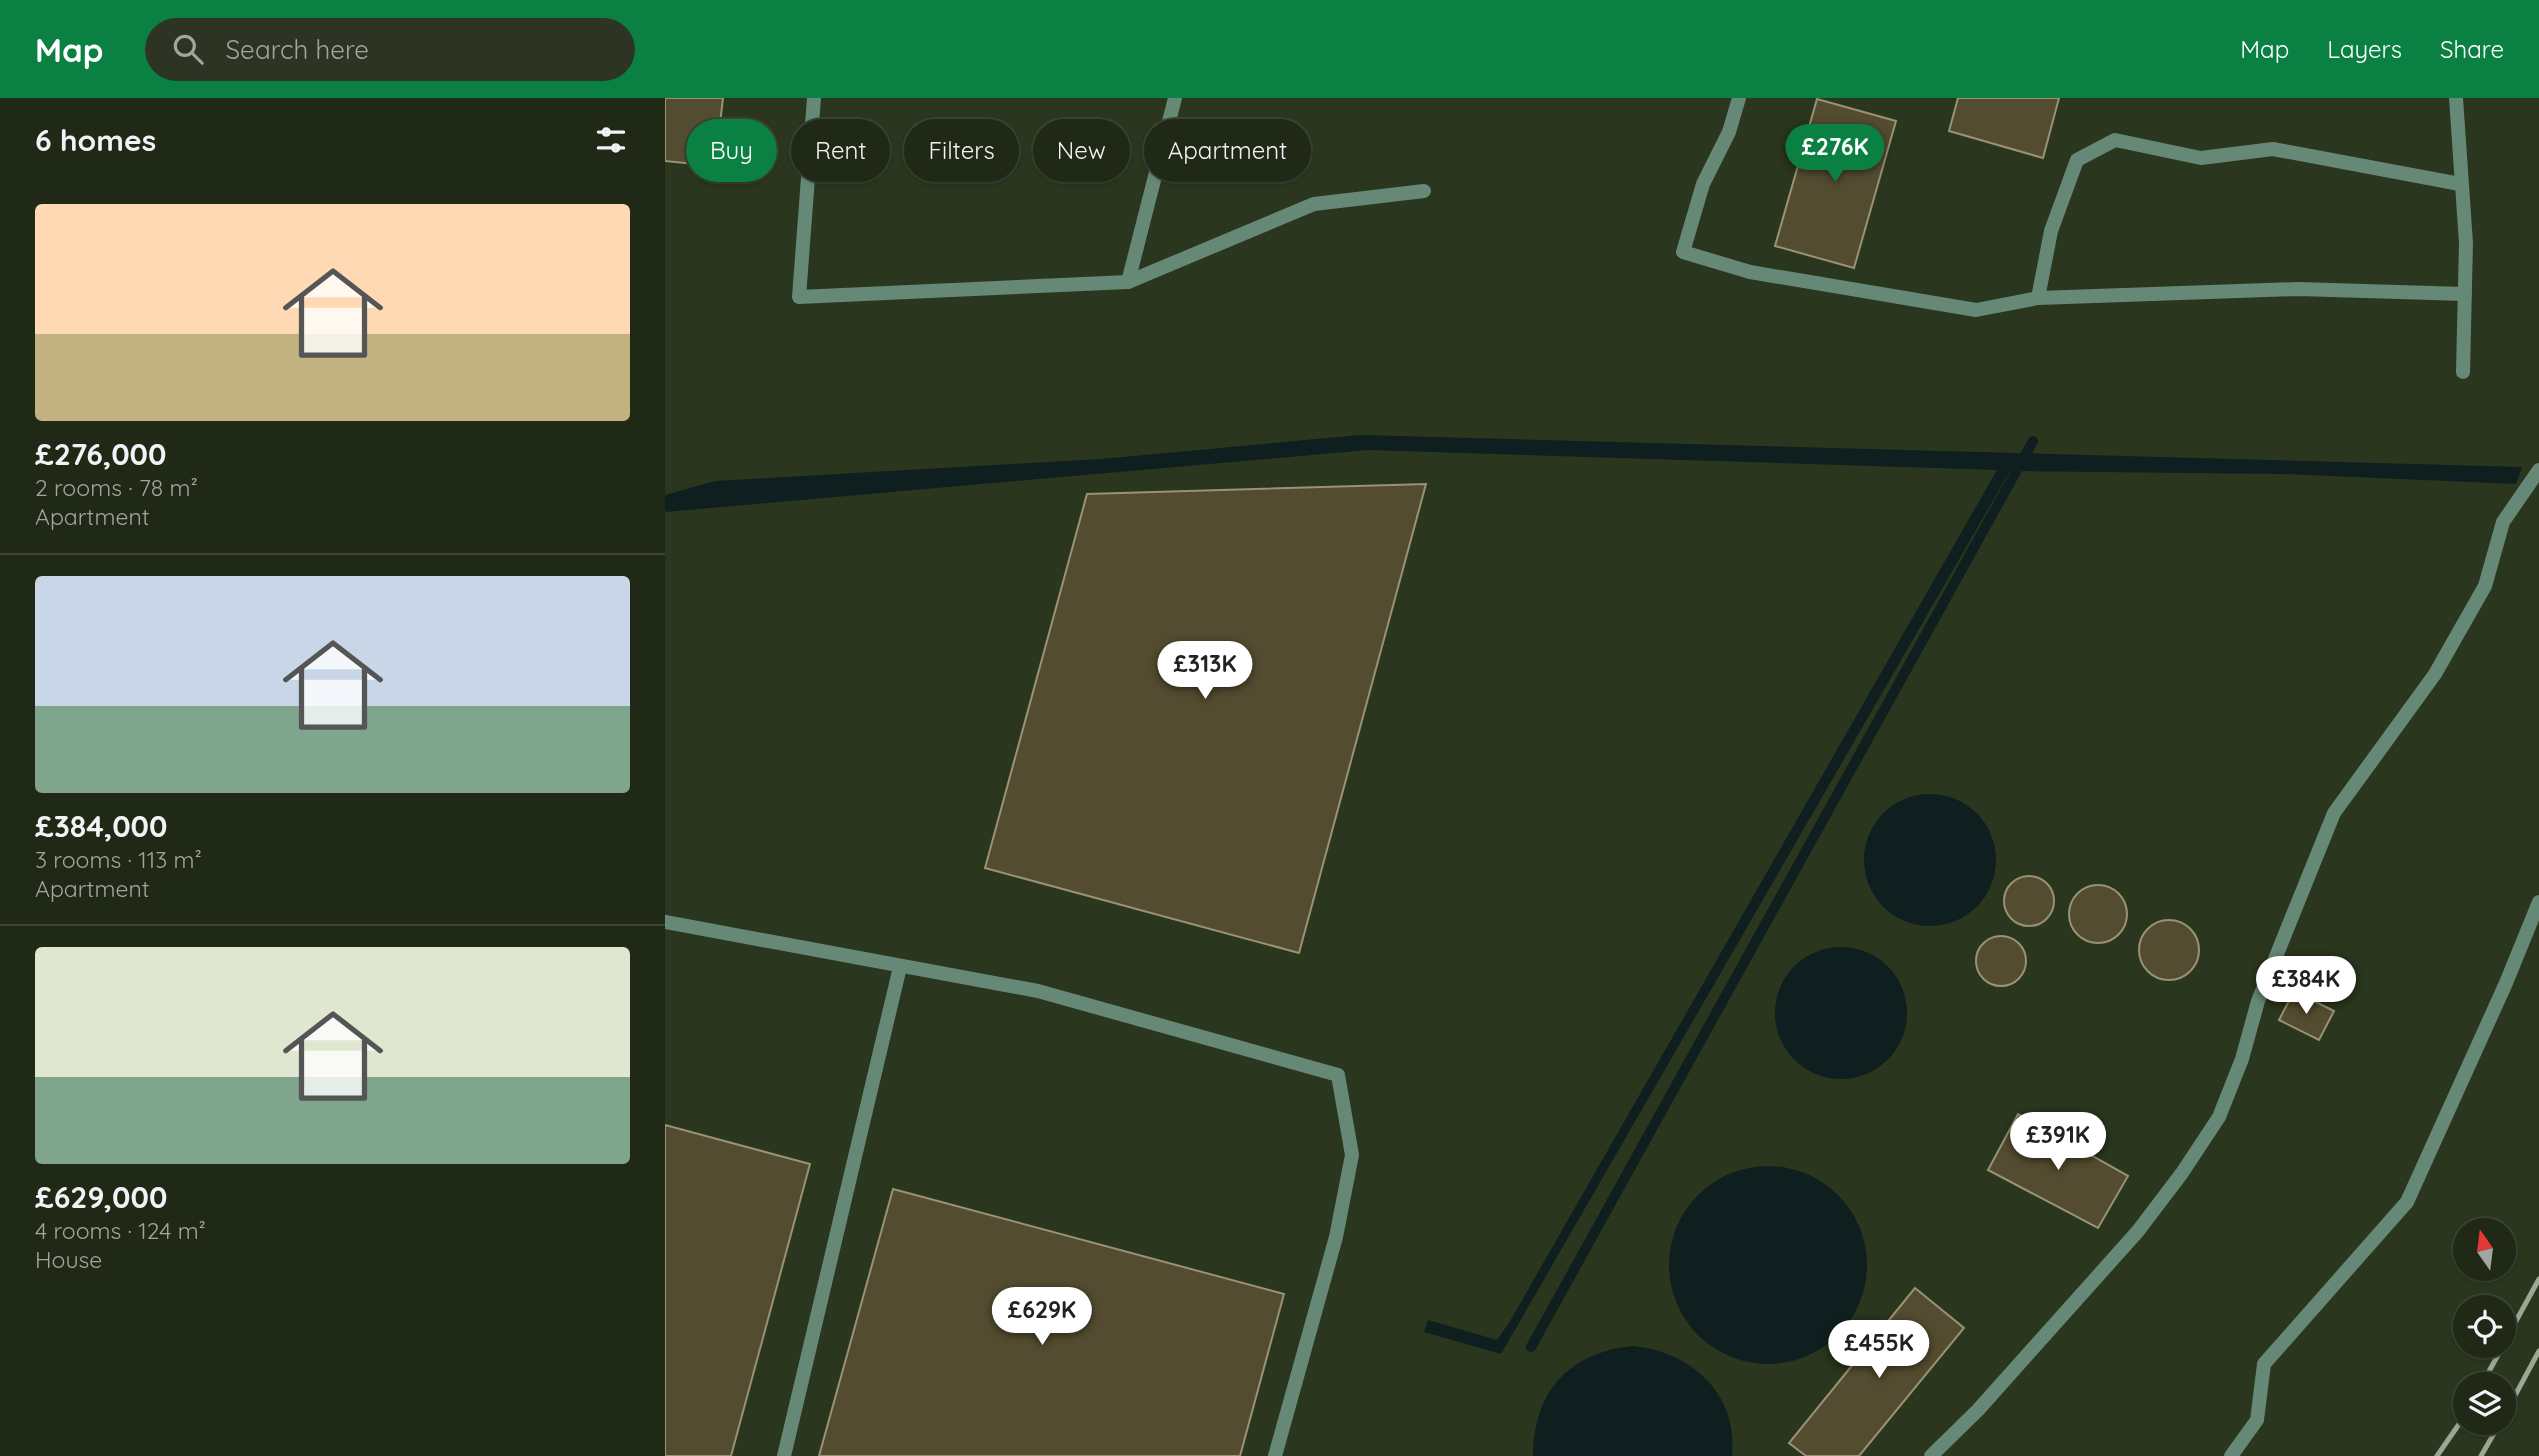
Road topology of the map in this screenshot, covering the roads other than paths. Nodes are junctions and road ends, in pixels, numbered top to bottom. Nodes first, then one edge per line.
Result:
1 (814, 98) edge
2 (1175, 98) edge
3 (1739, 98) edge
4 (2456, 98) edge
5 (2460, 184) junction
6 (1424, 191) dead end
7 (1128, 282) junction
8 (2465, 294) junction
9 (2038, 298) junction
10 (2463, 372) dead end
11 (2539, 470) edge
12 (2539, 902) edge
13 (665, 922) edge
14 (900, 967) junction
15 (784, 1456) edge
16 (1276, 1456) edge
17 (1931, 1456) edge
18 (2231, 1456) edge

1 - 7 lane
2 - 7 lane
3 - 9 lane
4 - 5 lane
5 - 8 lane
5 - 9 lane
6 - 7 lane
8 - 9 lane
8 - 10 lane
11 - 17 lane
12 - 18 lane
13 - 14 lane
14 - 15 lane
14 - 16 lane

